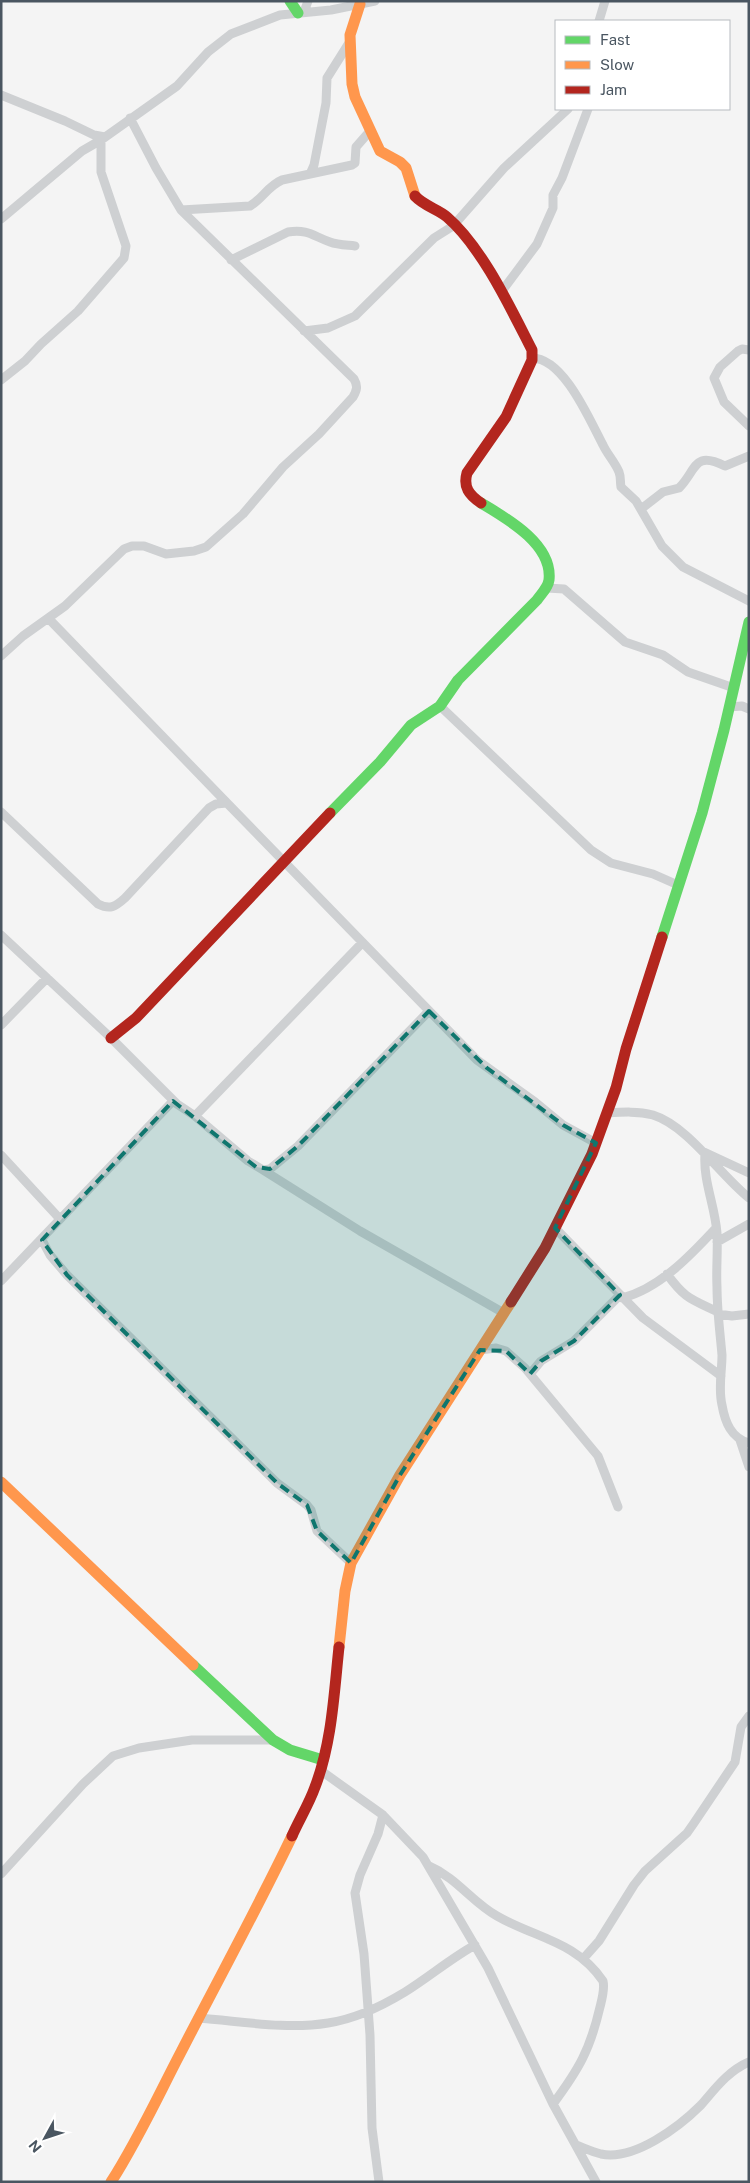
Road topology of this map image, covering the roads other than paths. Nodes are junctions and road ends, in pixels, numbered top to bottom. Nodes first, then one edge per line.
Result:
1 (290, 1) edge
2 (308, 1) edge
3 (375, 1) edge
4 (605, 1) edge
5 (360, 4) junction
6 (301, 12) junction
7 (599, 20) edge
8 (349, 43) junction
9 (1, 95) edge
10 (567, 110) edge
11 (588, 110) edge
12 (130, 118) junction
13 (370, 131) junction
14 (103, 138) junction
15 (310, 174) junction
16 (181, 210) junction
17 (3, 215) edge
18 (453, 226) junction
19 (355, 246) dead end
20 (231, 260) junction
21 (502, 292) junction
22 (304, 331) junction
23 (749, 350) edge
24 (532, 358) junction
25 (1, 380) edge
26 (749, 426) edge
27 (749, 456) edge
28 (640, 509) junction
29 (546, 588) junction
30 (749, 601) edge
31 (48, 618) junction
32 (749, 622) edge
33 (1, 656) edge
34 (734, 688) junction
35 (440, 706) junction
36 (729, 707) junction
37 (749, 709) edge
38 (227, 803) junction
39 (1, 812) edge
40 (284, 862) junction
41 (678, 885) junction
42 (1, 934) edge
43 (362, 943) junction
44 (47, 978) junction
45 (429, 1011) junction
46 (1, 1025) edge
47 (111, 1038) junction
48 (173, 1101) junction
49 (607, 1112) junction
50 (195, 1116) junction
51 (596, 1144) junction
52 (703, 1152) junction
53 (1, 1155) edge
54 (263, 1170) junction
55 (749, 1173) edge
56 (749, 1198) edge
57 (60, 1219) junction
58 (749, 1224) edge
59 (555, 1228) junction
60 (716, 1228) junction
61 (42, 1240) junction
62 (717, 1242) junction
63 (667, 1274) junction
64 (1, 1281) edge
65 (621, 1296) junction
66 (502, 1312) junction
67 (718, 1313) junction
68 (749, 1314) edge
69 (480, 1350) junction
70 (530, 1374) junction
71 (721, 1376) junction
72 (744, 1442) edge
73 (749, 1467) edge
74 (1, 1482) edge
75 (618, 1507) dead end
76 (351, 1563) junction
77 (749, 1716) edge
78 (274, 1740) junction
79 (322, 1765) junction
80 (383, 1815) junction
81 (429, 1866) junction
82 (1, 1874) edge
83 (475, 1945) junction
84 (583, 1959) junction
85 (367, 2011) junction
86 (198, 2018) junction
87 (748, 2065) edge
88 (553, 2104) junction
89 (576, 2145) junction
90 (111, 2182) edge
91 (379, 2182) edge
92 (596, 2182) edge

1 - 6 street
2 - 6 street
3 - 5 street
4 - 7 street
5 - 6 street
5 - 8 street
6 - 12 street
8 - 13 street
8 - 15 street
9 - 14 street
10 - 18 street
11 - 21 street
12 - 14 street
12 - 16 street
13 - 15 street
13 - 18 street
14 - 17 street
14 - 25 street
15 - 16 street
16 - 20 street
18 - 21 street
18 - 22 street
19 - 20 street
20 - 22 street
21 - 24 street
22 - 31 street
23 - 26 street
24 - 28 street
24 - 29 street
27 - 28 street
28 - 30 street
29 - 34 street
29 - 35 street
31 - 33 street
31 - 38 street
32 - 34 street
34 - 36 street
35 - 40 street
35 - 41 street
36 - 37 street
36 - 41 street
38 - 39 street
38 - 40 street
40 - 43 street
40 - 47 street
41 - 49 street
42 - 44 street
43 - 45 street
43 - 50 street
44 - 46 street
44 - 47 street
45 - 51 street
45 - 54 street
47 - 48 street
48 - 50 street
48 - 57 street
49 - 51 street
49 - 52 street
50 - 54 street
51 - 59 street
52 - 55 street
52 - 56 street
52 - 60 street
53 - 57 street
54 - 66 street
57 - 61 street
58 - 62 street
59 - 65 street
59 - 66 street
60 - 62 street
60 - 63 street
61 - 64 street
61 - 76 street
62 - 67 street
63 - 65 street
63 - 67 street
65 - 70 street
65 - 71 street
66 - 69 street
67 - 68 street
67 - 71 street
69 - 70 street
69 - 76 street
70 - 75 street
71 - 72 street
72 - 73 street
74 - 78 street
76 - 79 street
77 - 84 street
78 - 79 street
78 - 82 street
79 - 80 street
79 - 86 street
80 - 81 street
80 - 85 street
81 - 83 street
81 - 84 street
83 - 85 street
83 - 88 street
84 - 88 street
85 - 86 street
85 - 91 street
86 - 90 street
87 - 89 street
88 - 89 street
89 - 92 street

